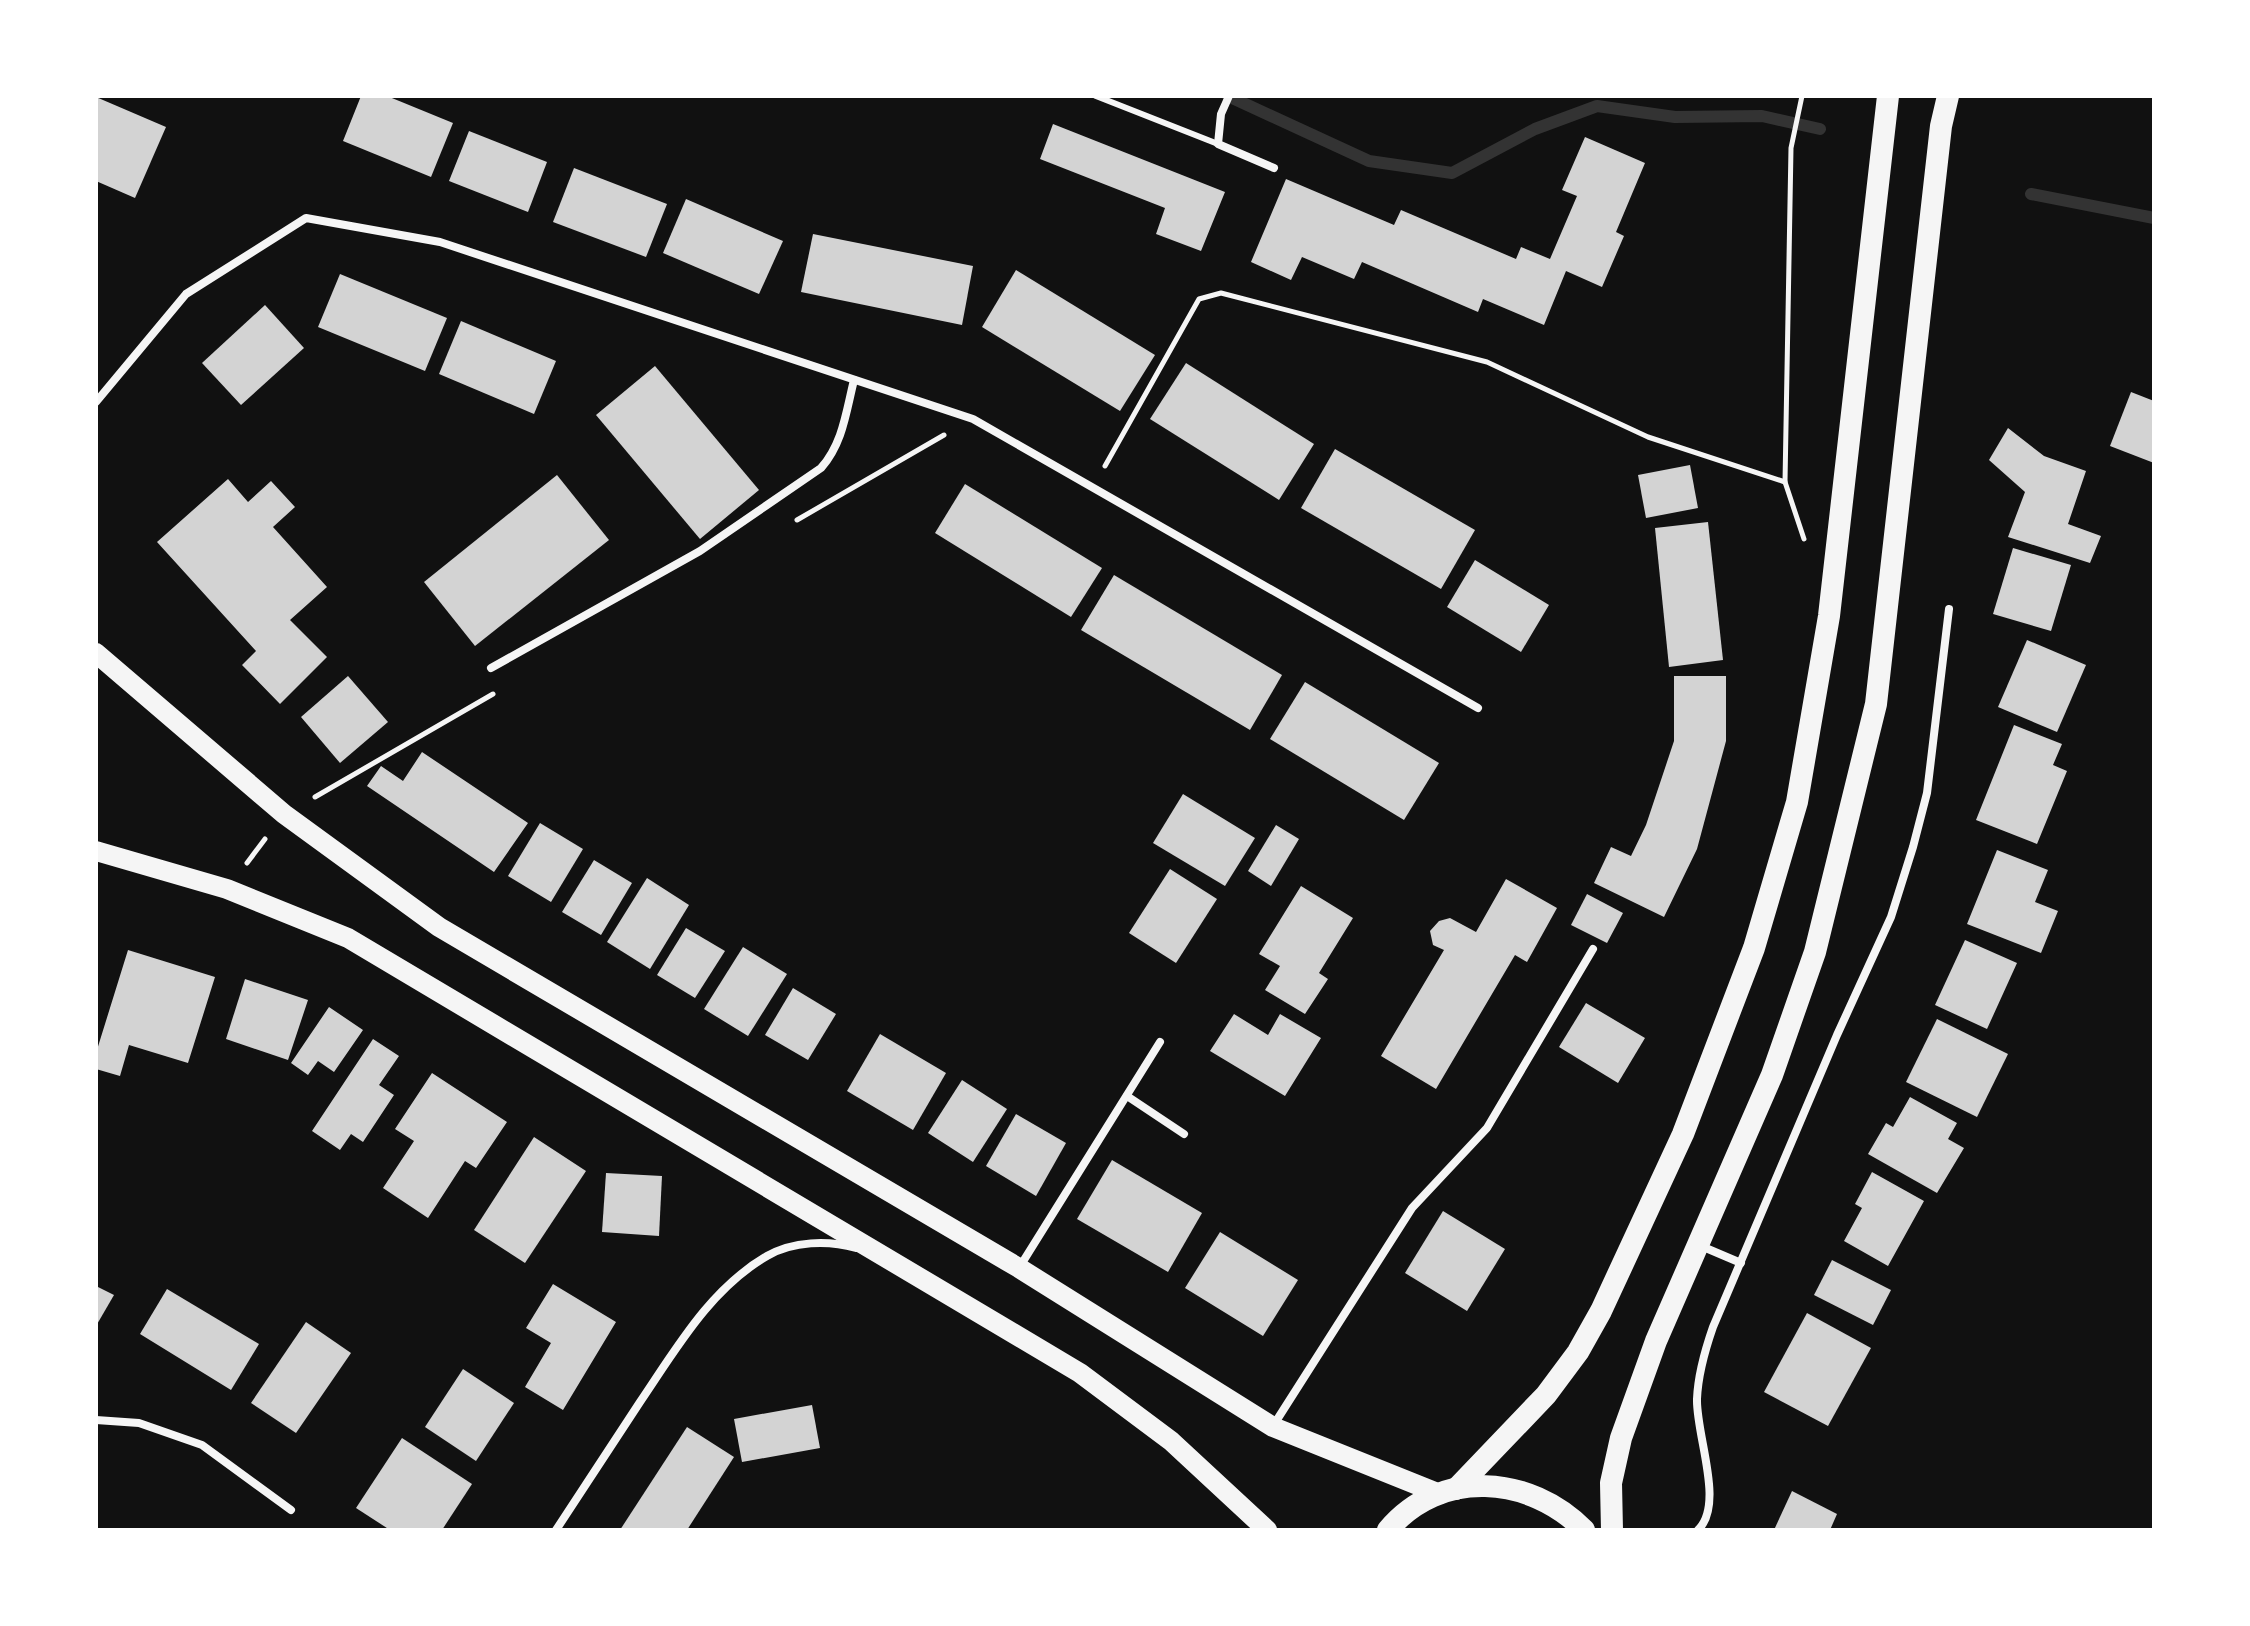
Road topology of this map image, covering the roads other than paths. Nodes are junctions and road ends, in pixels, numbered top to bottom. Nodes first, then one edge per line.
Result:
1 (1096, 96) edge
2 (1229, 96) edge
3 (1888, 96) edge
4 (1948, 96) edge
5 (1218, 144) junction
6 (1274, 168) dead end
7 (854, 380) junction
8 (96, 402) edge
9 (1949, 609) dead end
10 (96, 653) edge
11 (491, 668) dead end
12 (1478, 708) dead end
13 (96, 851) edge
14 (1593, 949) dead end
15 (1160, 1042) dead end
16 (1127, 1096) junction
17 (1184, 1134) dead end
18 (1699, 1245) junction
19 (895, 1261) junction
20 (1741, 1263) junction
21 (1019, 1268) junction
22 (96, 1420) edge
23 (1273, 1427) junction
24 (1448, 1491) junction
25 (291, 1510) dead end
26 (556, 1530) edge
27 (1267, 1530) edge
28 (1388, 1530) edge
29 (1584, 1530) edge
30 (1612, 1530) edge
31 (1698, 1530) edge

1 - 5 lane
2 - 5 street
3 - 24 highway
4 - 18 highway
5 - 6 street
7 - 8 street
7 - 11 street
7 - 12 street
9 - 20 street
10 - 21 main road
13 - 19 main road
14 - 23 street
15 - 16 street
16 - 17 street
16 - 21 street
18 - 20 street
18 - 30 highway
19 - 26 street
19 - 27 main road
20 - 31 street
21 - 23 main road
22 - 25 street
23 - 24 main road
24 - 28 highway
24 - 29 highway

